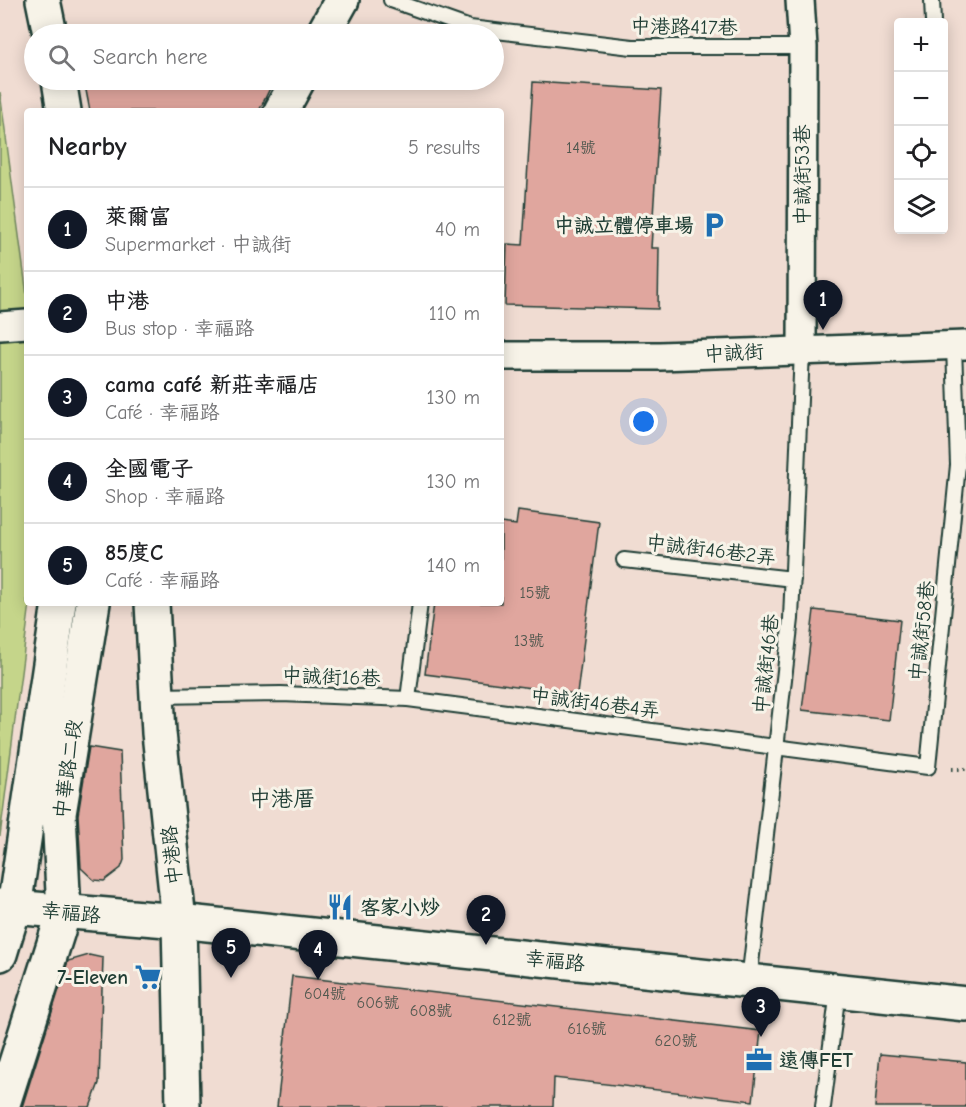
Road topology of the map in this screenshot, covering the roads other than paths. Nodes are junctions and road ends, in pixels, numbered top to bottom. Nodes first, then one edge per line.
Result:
1 (43, 0) edge
2 (342, 0) edge
3 (391, 0) edge
4 (800, 0) edge
5 (932, 0) edge
6 (933, 18) edge
7 (48, 24) edge
8 (329, 24) edge
9 (459, 24) edge
10 (504, 32) edge
11 (803, 47) junction
12 (61, 90) edge
13 (293, 90) edge
14 (64, 108) edge
15 (283, 108) edge
16 (24, 324) edge
17 (0, 326) edge
18 (960, 345) edge
19 (802, 350) junction
20 (504, 356) edge
21 (624, 560) dead end
22 (793, 579) junction
23 (58, 606) edge
24 (93, 606) edge
25 (152, 606) edge
26 (420, 606) edge
27 (157, 696) junction
28 (408, 699) junction
29 (777, 747) junction
30 (7, 907) edge
31 (64, 912) junction
32 (179, 921) junction
33 (0, 954) edge
34 (749, 981) junction
35 (838, 991) junction
36 (966, 1004) edge
37 (2, 1107) edge
38 (183, 1107) edge
39 (823, 1107) edge

1 - 7 street
2 - 8 street
3 - 9 lane, 中港路417巷
4 - 11 street, 中誠街53巷
5 - 6 lane
10 - 11 lane, 中港路417巷
11 - 19 street, 中誠街53巷
12 - 14 street
13 - 15 street
16 - 17 street
18 - 19 street, 中誠街
18 - 29 lane, 中誠街58巷
19 - 20 street, 中誠街
19 - 22 lane, 中誠街46巷
21 - 22 lane, 中誠街46巷2弄
22 - 29 lane, 中誠街46巷
23 - 30 street, 中華路二段
24 - 31 street, 中華路二段
25 - 27 street, 中港路
26 - 28 lane, 中誠街16巷
27 - 28 lane, 中誠街16巷
27 - 32 street, 中港路
28 - 29 lane, 中誠街46巷4弄
29 - 34 lane, 中誠街46巷
30 - 31 street, 幸福路
30 - 33 street, 中華路二段
31 - 32 street, 幸福路
31 - 37 street, 中華路二段
32 - 34 street, 幸福路
32 - 38 street, 中港路
34 - 35 street, 幸福路
35 - 36 street, 幸福路
35 - 39 lane

